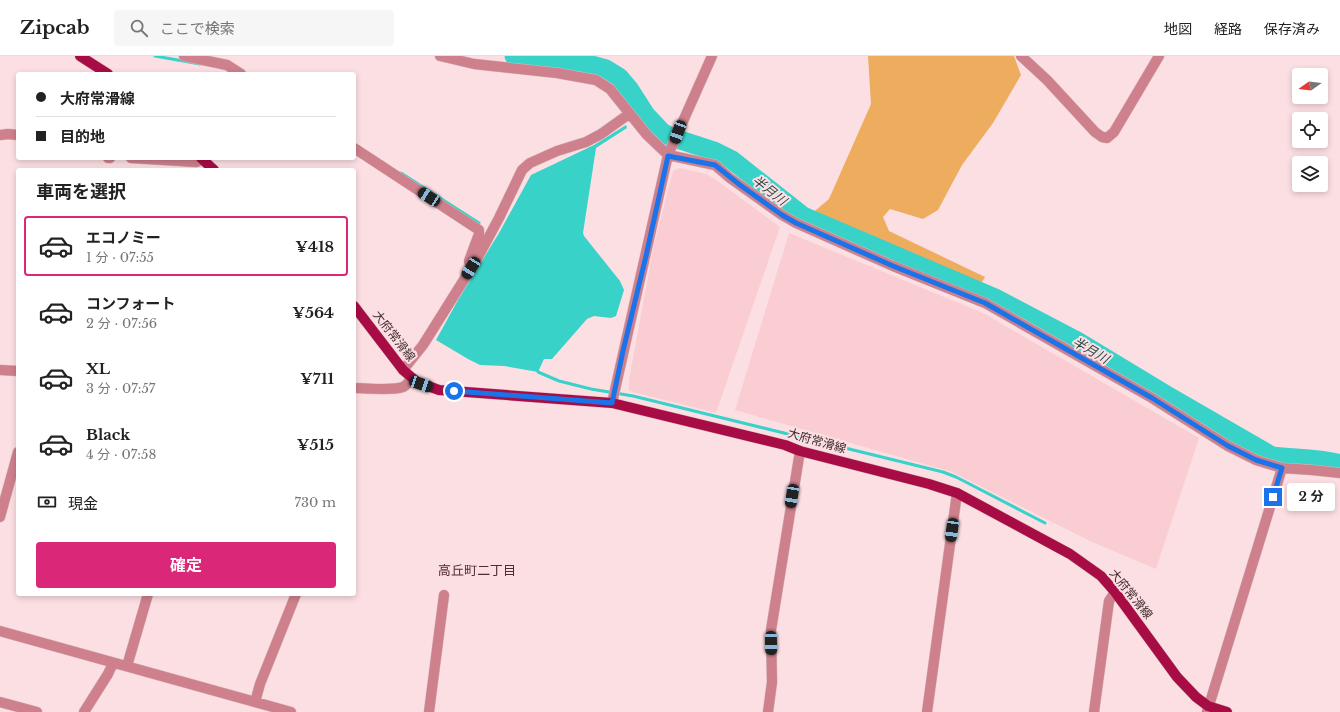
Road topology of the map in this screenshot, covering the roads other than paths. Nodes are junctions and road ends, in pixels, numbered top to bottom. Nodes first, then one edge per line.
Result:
1 (80, 56) edge
2 (184, 56) edge
3 (440, 56) edge
4 (712, 56) edge
5 (1021, 56) edge
6 (1159, 56) edge
7 (105, 72) edge
8 (238, 72) edge
9 (629, 114) junction
10 (16, 135) edge
11 (0, 136) edge
12 (356, 149) edge
13 (670, 151) junction
14 (164, 160) edge
15 (200, 160) edge
16 (203, 160) edge
17 (212, 168) edge
18 (471, 268) junction
19 (356, 309) edge
20 (0, 370) edge
21 (403, 370) junction
22 (16, 371) edge
23 (411, 378) junction
24 (356, 388) edge
25 (612, 403) junction
26 (800, 451) junction
27 (16, 459) edge
28 (1282, 468) junction
29 (1340, 473) edge
30 (957, 493) junction
31 (0, 517) edge
32 (1115, 592) junction
33 (147, 596) edge
34 (295, 596) edge
35 (444, 596) dead end
36 (0, 632) edge
37 (113, 663) junction
38 (127, 666) junction
39 (0, 702) edge
40 (260, 706) edge
41 (1208, 709) edge
42 (37, 712) edge
43 (84, 712) edge
44 (291, 712) edge
45 (429, 712) edge
46 (768, 712) edge
47 (927, 712) edge
48 (1094, 712) edge
49 (1227, 712) edge

1 - 7 main road
2 - 8 street
3 - 9 street
4 - 13 street
5 - 6 street
9 - 13 street
9 - 18 street
10 - 11 street
12 - 18 street
13 - 25 street
13 - 28 street
14 - 15 street
16 - 17 main road
18 - 21 street
19 - 21 main road, 大府常滑線
20 - 22 street
21 - 23 main road, 大府常滑線
23 - 24 street
23 - 25 main road, 大府常滑線
25 - 26 main road, 大府常滑線
26 - 30 main road, 大府常滑線
26 - 46 street
27 - 31 street
28 - 29 street
28 - 41 street
30 - 32 main road, 大府常滑線
30 - 47 street
32 - 41 main road, 大府常滑線
32 - 48 street
33 - 38 street
34 - 40 street
35 - 45 street
36 - 37 street
37 - 38 street
37 - 43 street
38 - 40 street
39 - 42 street
40 - 44 street
41 - 49 main road, 大府常滑線

